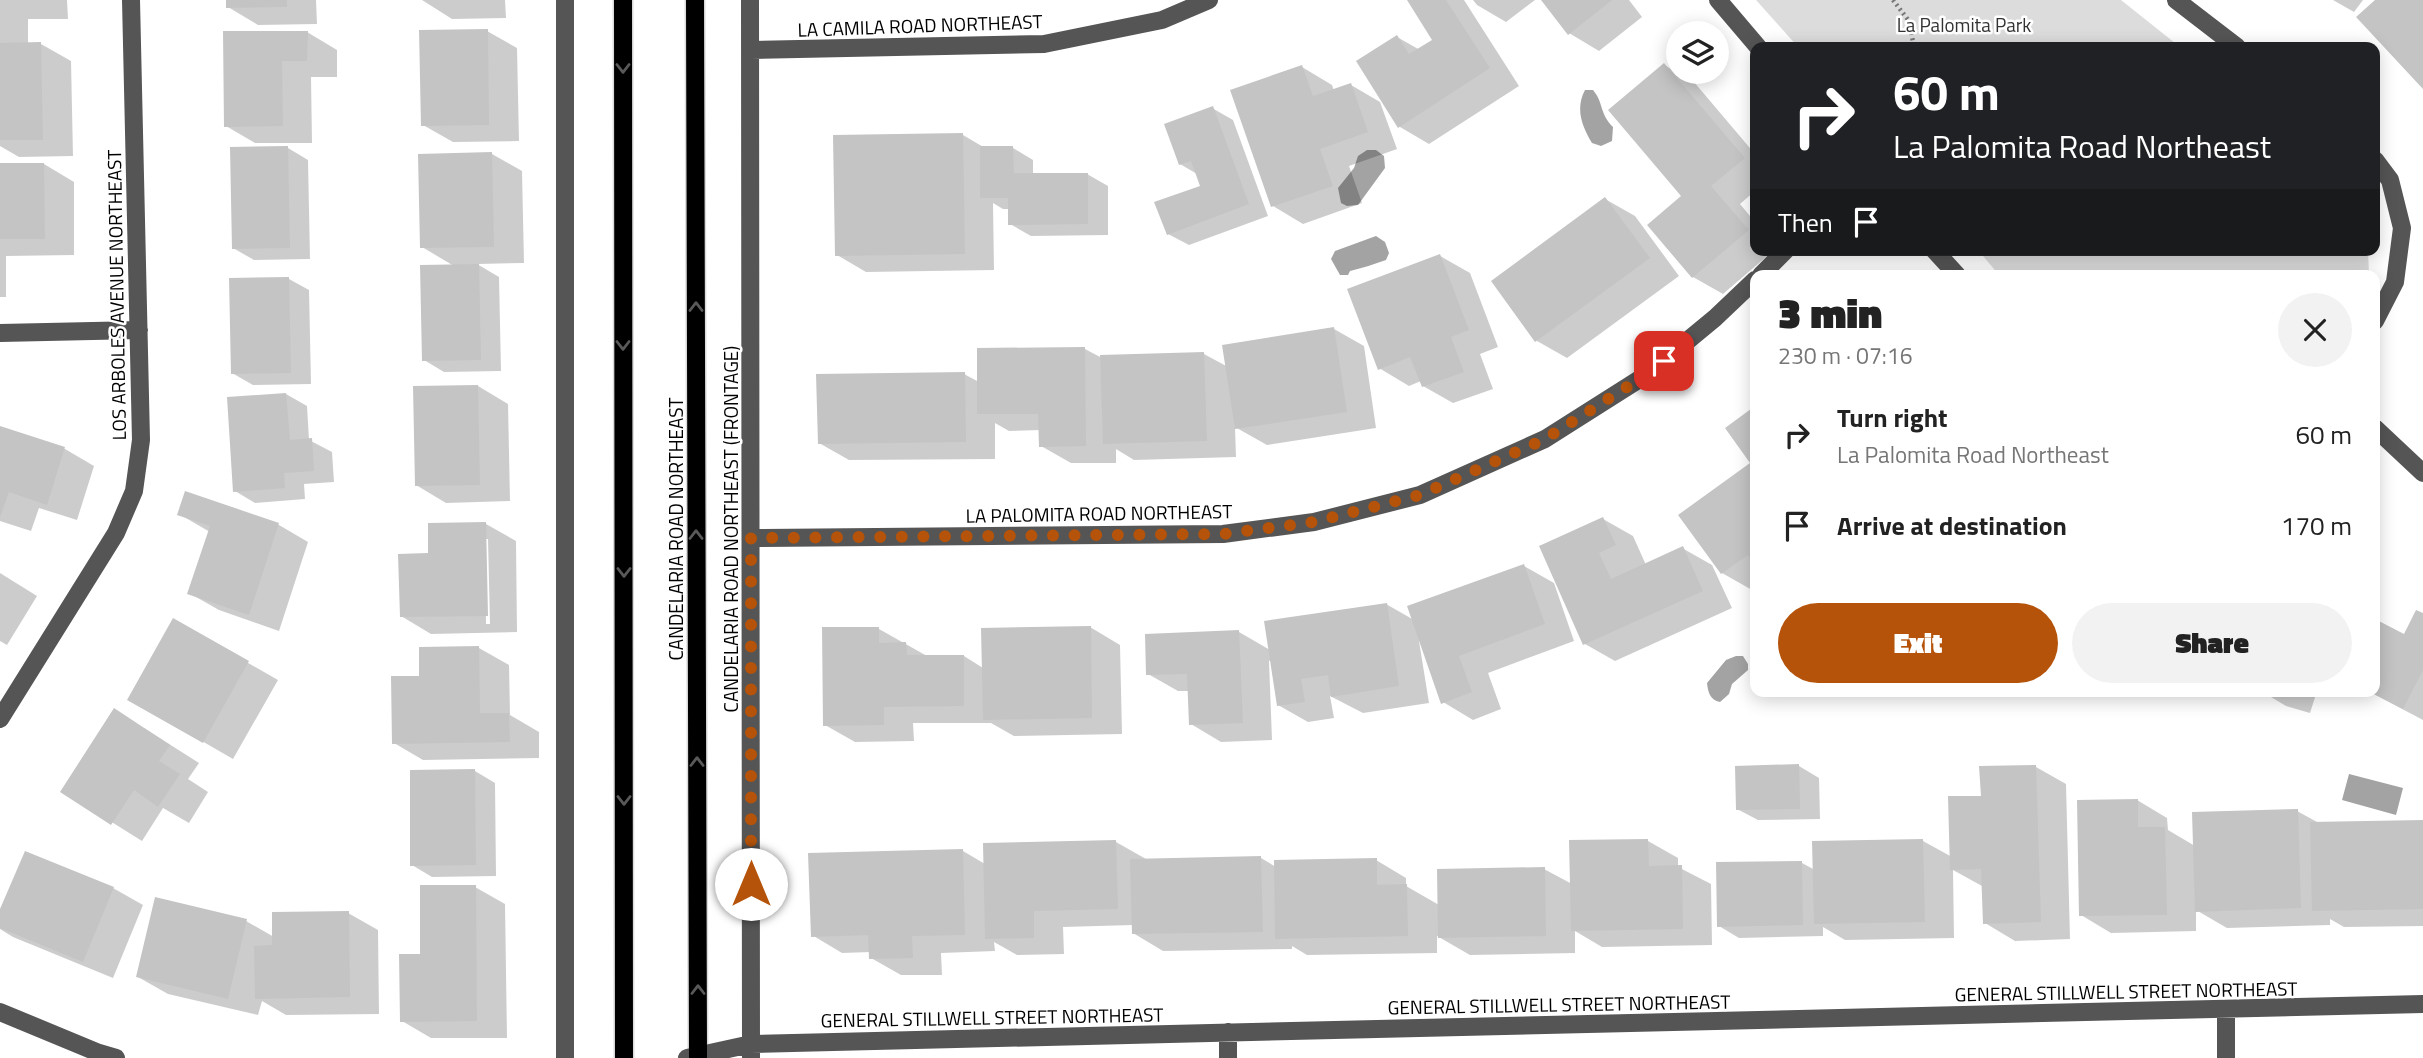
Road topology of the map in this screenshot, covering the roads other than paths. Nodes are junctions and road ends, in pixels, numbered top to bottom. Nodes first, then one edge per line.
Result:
1 (131, 0) edge
2 (565, 0) edge
3 (623, 0) edge
4 (695, 0) edge
5 (750, 0) edge
6 (1209, 0) edge
7 (1718, 0) edge
8 (2176, 0) edge
9 (1754, 42) edge
10 (2230, 42) edge
11 (751, 50) junction
12 (2380, 167) edge
13 (1780, 256) edge
14 (1940, 256) edge
15 (1766, 270) edge
16 (1952, 270) edge
17 (1750, 285) edge
18 (2380, 311) edge
19 (139, 330) junction
20 (0, 333) edge
21 (2380, 433) edge
22 (2423, 473) edge
23 (751, 538) junction
24 (0, 719) edge
25 (2423, 1004) edge
26 (2226, 1010) junction
27 (0, 1012) edge
28 (1228, 1032) junction
29 (751, 1051) edge
30 (117, 1058) edge
31 (565, 1058) edge
32 (624, 1058) edge
33 (694, 1058) edge
34 (1228, 1058) edge
35 (2226, 1058) edge

1 - 19 street, LOS ARBOLES AVENUE NORTHEAST
2 - 31 street
3 -> 32 main road
33 -> 4 main road, CANDELARIA ROAD NORTHEAST
5 - 11 street, CANDELARIA ROAD NORTHEAST (FRONTAGE)
6 - 11 street, LA CAMILA ROAD NORTHEAST
7 - 9 street
8 - 10 street
11 - 23 street, CANDELARIA ROAD NORTHEAST (FRONTAGE)
12 - 18 street
13 - 15 street
14 - 16 street
17 - 23 street, LA PALOMITA ROAD NORTHEAST
19 - 20 street
19 - 24 street, LOS ARBOLES AVENUE NORTHEAST
21 - 22 street
23 - 29 street, CANDELARIA ROAD NORTHEAST (FRONTAGE)
25 - 26 street, GENERAL STILLWELL STREET NORTHEAST
26 - 28 street, GENERAL STILLWELL STREET NORTHEAST
26 - 35 street
27 - 30 street
28 - 29 street, GENERAL STILLWELL STREET NORTHEAST
28 - 34 street
29 - 33 street, GENERAL STILLWELL STREET NORTHEAST

